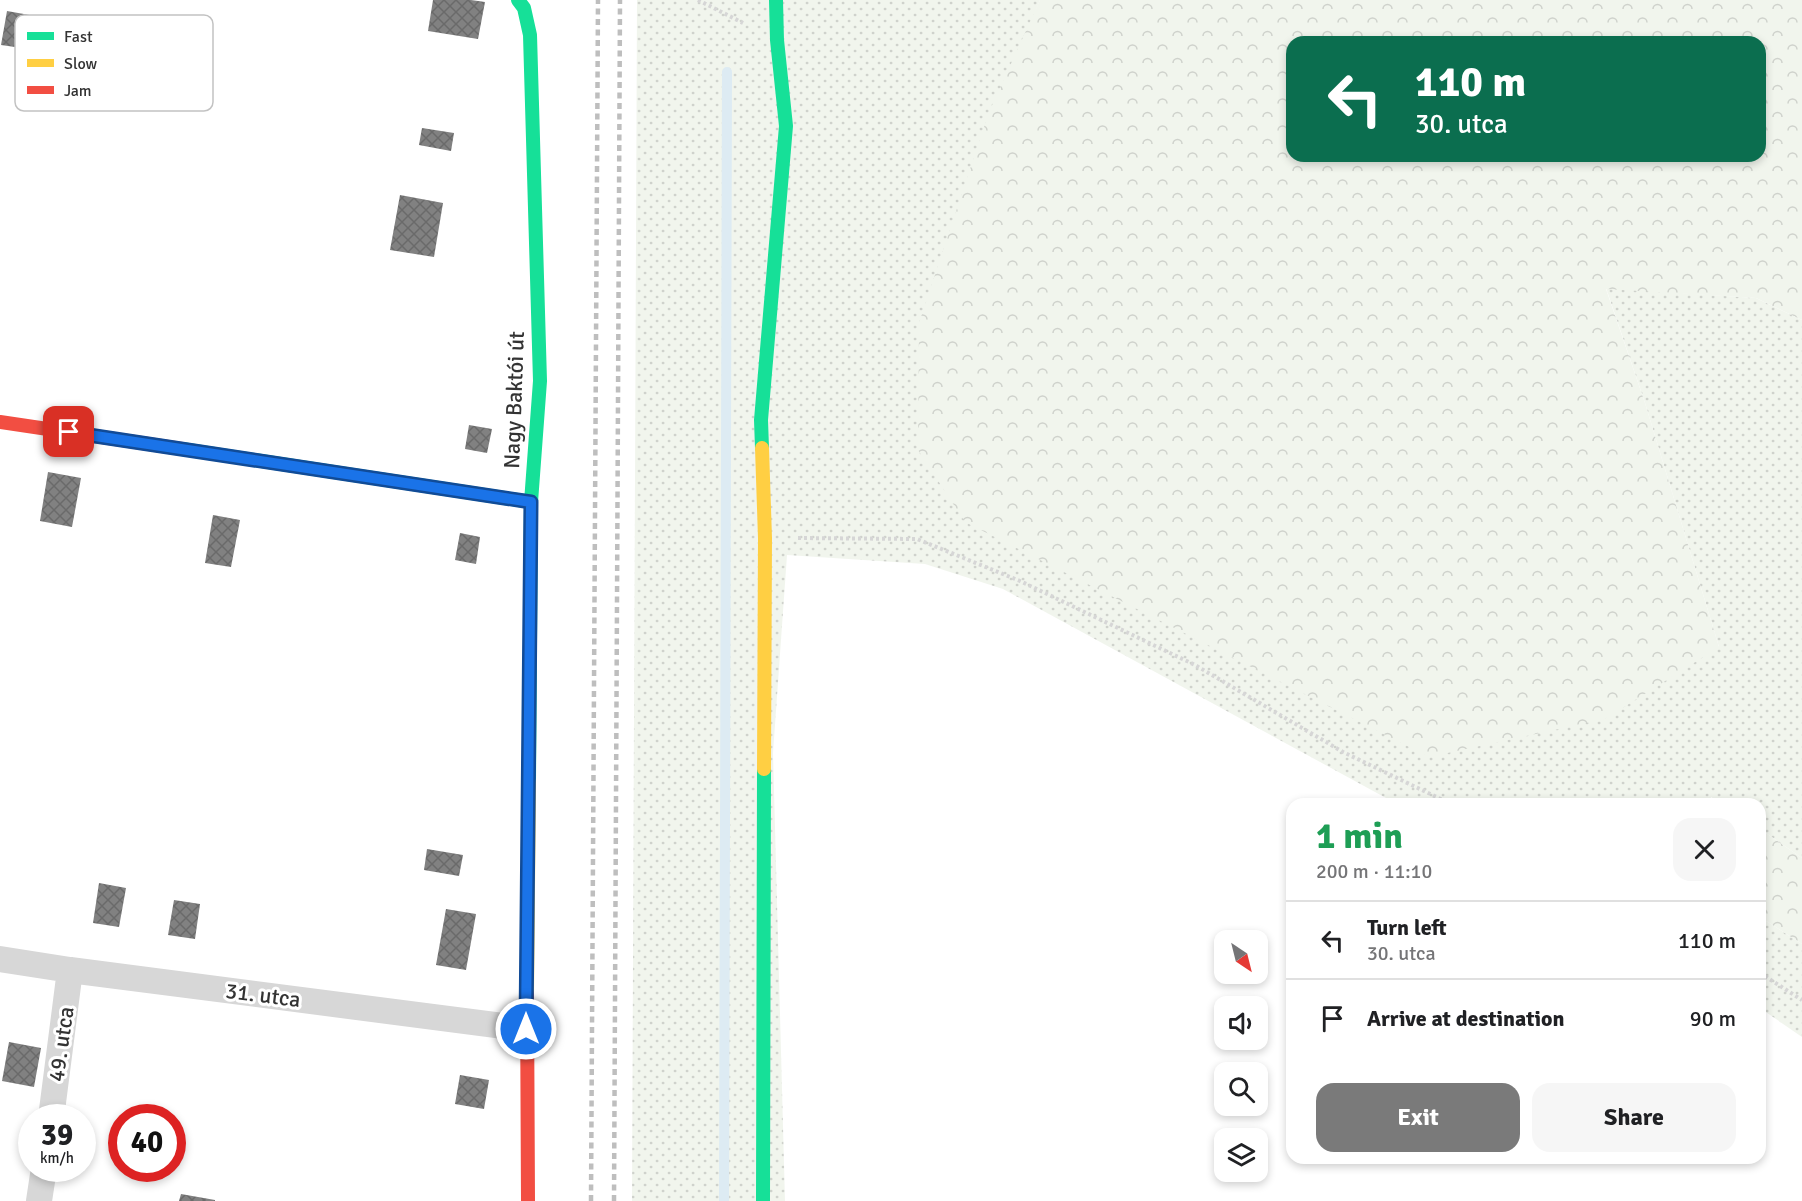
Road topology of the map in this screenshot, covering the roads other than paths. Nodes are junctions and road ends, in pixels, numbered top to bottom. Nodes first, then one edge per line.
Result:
1 (518, 0) edge
2 (776, 0) edge
3 (0, 422) edge
4 (531, 502) junction
5 (0, 959) edge
6 (70, 970) junction
7 (526, 1029) junction
8 (53, 1104) edge
9 (42, 1182) edge
10 (39, 1201) edge
11 (528, 1201) edge
12 (763, 1201) edge

1 - 4 street, Nagy Baktói út
2 - 12 street
3 - 4 street
4 - 7 street, Nagy Baktói út
5 - 6 street, 31. utca
6 - 7 street, 31. utca
6 - 8 street, 49. utca
7 - 11 street, Nagy Baktói út
9 - 10 street

